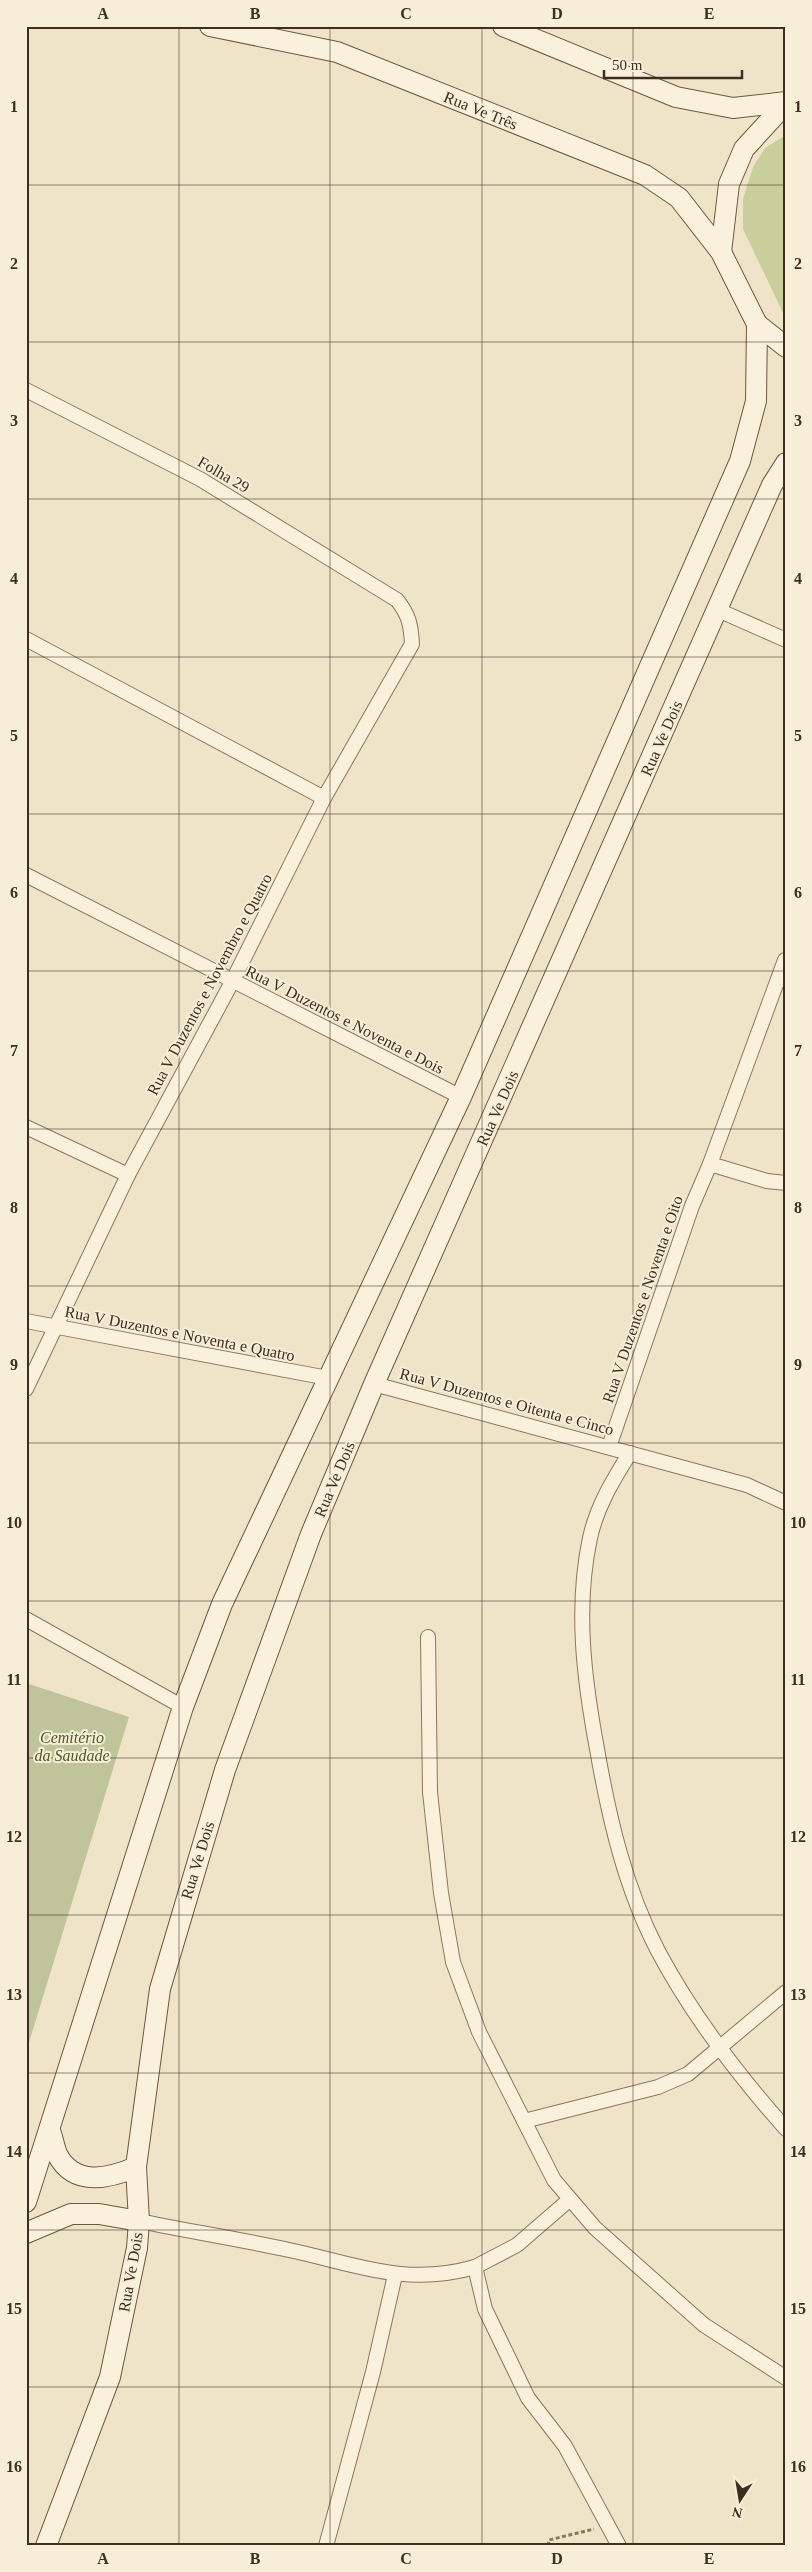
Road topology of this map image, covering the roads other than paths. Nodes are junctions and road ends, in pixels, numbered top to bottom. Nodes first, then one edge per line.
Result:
1 (210, 26) edge
2 (503, 26) edge
3 (786, 103) edge
4 (721, 252) junction
5 (757, 324) junction
6 (786, 348) edge
7 (26, 390) edge
8 (786, 463) edge
9 (397, 600) joint
10 (718, 610) junction
11 (26, 639) edge
12 (786, 640) edge
13 (324, 798) junction
14 (26, 876) edge
15 (785, 960) edge
16 (232, 982) junction
17 (461, 1097) junction
18 (26, 1127) edge
19 (710, 1164) junction
20 (128, 1176) junction
21 (786, 1183) edge
22 (26, 1321) edge
23 (55, 1327) junction
24 (328, 1378) junction
25 (374, 1384) junction
26 (26, 1388) edge
27 (609, 1448) junction
28 (630, 1453) junction
29 (786, 1503) edge
30 (26, 1619) edge
31 (428, 1637) dead end
32 (183, 1707) junction
33 (786, 1992) edge
34 (721, 2048) junction
35 (524, 2121) junction
36 (786, 2129) edge
37 (50, 2131) junction
38 (136, 2167) junction
39 (570, 2200) junction
40 (26, 2202) edge
41 (139, 2221) junction
42 (26, 2233) edge
43 (475, 2267) junction
44 (395, 2275) junction
45 (786, 2378) edge
46 (46, 2546) edge
47 (326, 2546) edge
48 (620, 2546) edge

1 - 4 main road, Rua Ve Três
2 - 3 main road
3 - 4 main road
4 - 5 main road, Rua Ve Três
5 - 6 main road
5 - 17 main road
7 - 9 street, Folha 29
8 - 10 main road, Rua Ve Dois
9 - 13 street, Rua V Duzentos e Novembro e Quatro
10 - 12 street
10 - 25 main road, Rua Ve Dois
11 - 13 street
13 - 16 street, Rua V Duzentos e Novembro e Quatro
14 - 16 street, Rua V Duzentos e Noventa e Dois
15 - 19 street, Rua V Duzentos e Noventa e Oito
16 - 17 street, Rua V Duzentos e Noventa e Dois
16 - 20 street, Rua V Duzentos e Novembro e Quatro
17 - 24 main road
18 - 20 street
19 - 21 street
19 - 27 street, Rua V Duzentos e Noventa e Oito
20 - 23 street, Rua V Duzentos e Novembro e Quatro
22 - 23 street, Rua V Duzentos e Noventa e Quatro
23 - 24 street, Rua V Duzentos e Noventa e Quatro
23 - 26 street, Rua V Duzentos e Novembro e Quatro
24 - 32 main road
25 - 27 street, Rua V Duzentos e Oitenta e Cinco
25 - 38 main road, Rua Ve Dois
27 - 28 street, Rua V Duzentos e Oitenta e Cinco
28 - 29 street, Rua V Duzentos e Oitenta e Cinco
28 - 34 street, Rua V Duzentos e Oitenta e Cinco
30 - 32 street
31 - 35 street
32 - 37 main road
33 - 34 street
34 - 35 street
34 - 36 street, Rua V Duzentos e Oitenta e Cinco
35 - 39 street
37 - 38 main road
37 - 40 main road
38 - 41 main road, Rua Ve Dois
39 - 43 street
39 - 45 street
41 - 42 main road
41 - 44 street
41 - 46 main road, Rua Ve Dois
43 - 44 street
43 - 48 street
44 - 47 street

